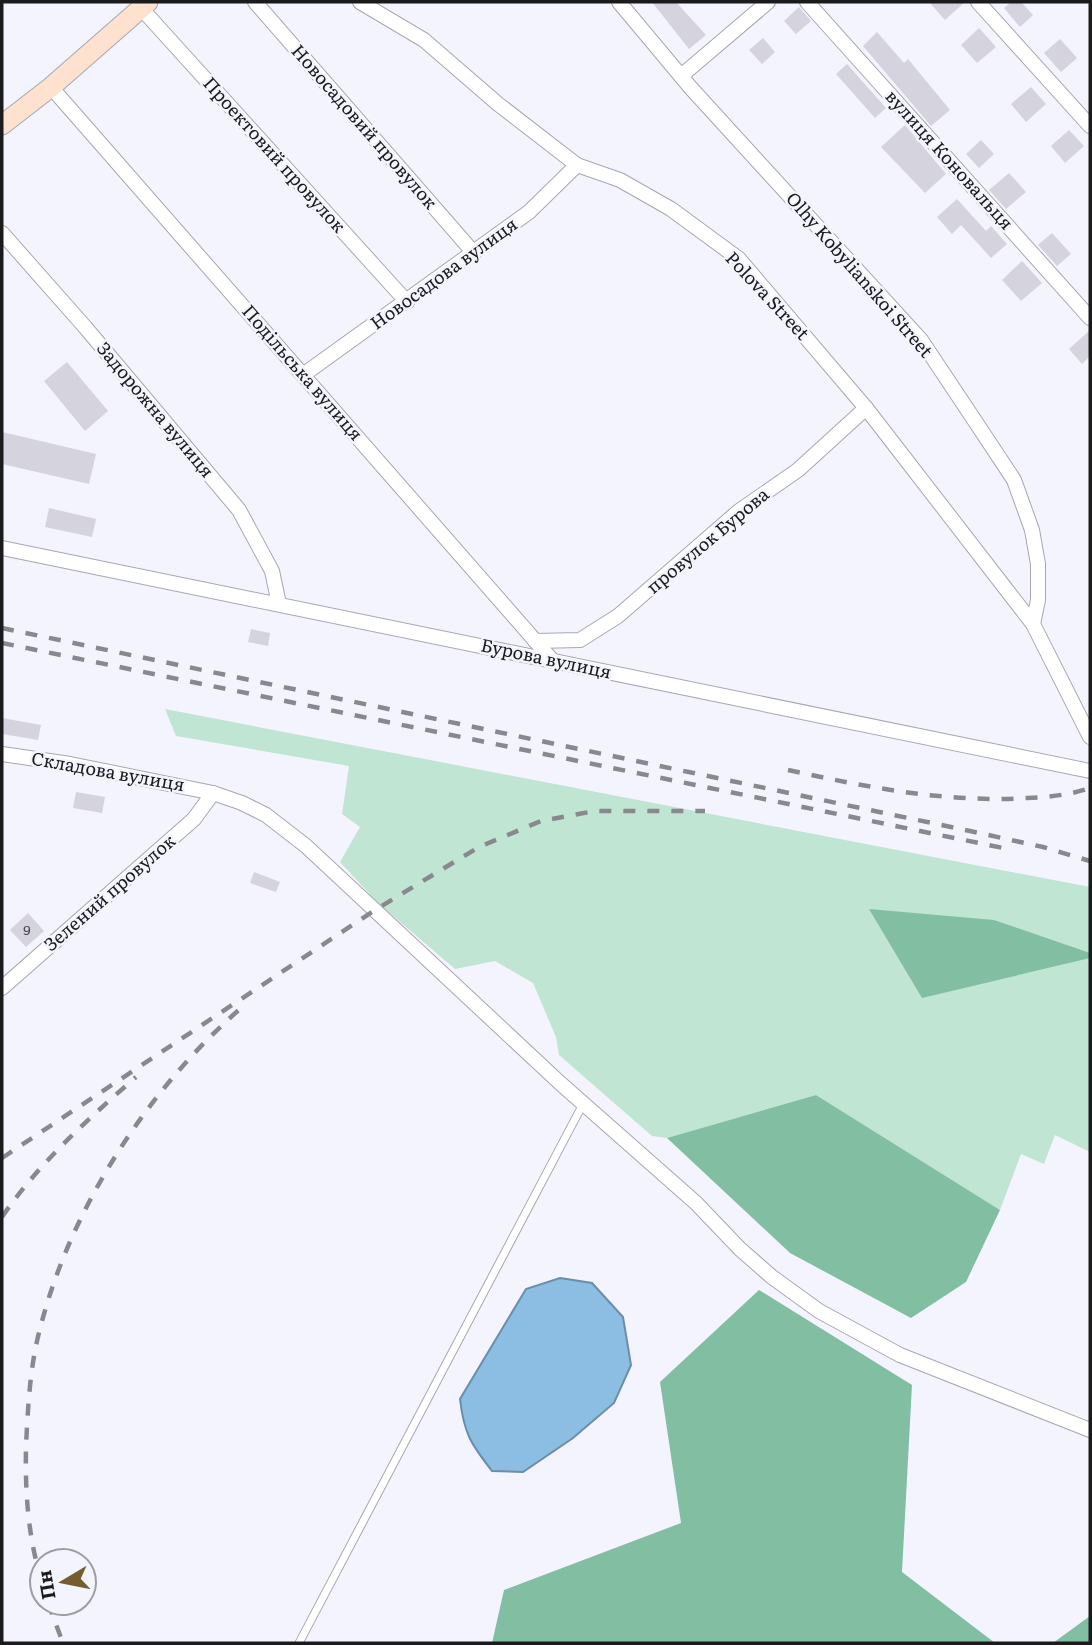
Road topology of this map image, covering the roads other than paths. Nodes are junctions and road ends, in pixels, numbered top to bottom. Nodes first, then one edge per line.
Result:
1 (255, 2) edge
2 (360, 2) edge
3 (619, 2) edge
4 (768, 2) edge
5 (807, 2) edge
6 (978, 2) edge
7 (145, 5) edge
8 (681, 76) junction
9 (51, 87) junction
10 (2, 125) edge
11 (1090, 126) edge
12 (577, 165) junction
13 (2, 233) edge
14 (474, 253) junction
15 (407, 302) junction
16 (1090, 318) edge
17 (303, 375) junction
18 (866, 408) junction
19 (2, 548) edge
20 (279, 604) junction
21 (1033, 624) junction
22 (535, 641) junction
23 (552, 660) junction
24 (1090, 737) edge
25 (2, 754) edge
26 (1090, 772) edge
27 (213, 793) junction
28 (2, 988) edge
29 (583, 1103) junction
30 (1090, 1430) edge
31 (299, 1643) edge

1 - 14 street, Новосадовий провулок
2 - 12 street, Polova Street
3 - 8 street, Olhy Kobylianskoi Street
4 - 8 street
5 - 16 street, вулиця Коновальця
6 - 11 street
7 - 9 main road
7 - 15 street, Проектовий провулок
8 - 21 street, Olhy Kobylianskoi Street
9 - 10 main road
9 - 17 street, Подільська вулиця
12 - 14 street, Новосадова вулиця
12 - 18 street, Polova Street
13 - 20 street, Задорожна вулиця
14 - 15 street, Новосадова вулиця
15 - 17 street, Новосадова вулиця
17 - 22 street, Подільська вулиця
18 - 21 street, Polova Street
18 - 22 street, провулок Бурова
19 - 20 street, Бурова вулиця
20 - 23 street, Бурова вулиця
21 - 24 street, Polova Street
22 - 23 street, Подільська вулиця
23 - 26 street, Бурова вулиця
25 - 27 street, Складова вулиця
27 - 28 street, Зелений провулок
27 - 29 street, Складова вулиця
29 - 30 street, Складова вулиця
29 - 31 lane

